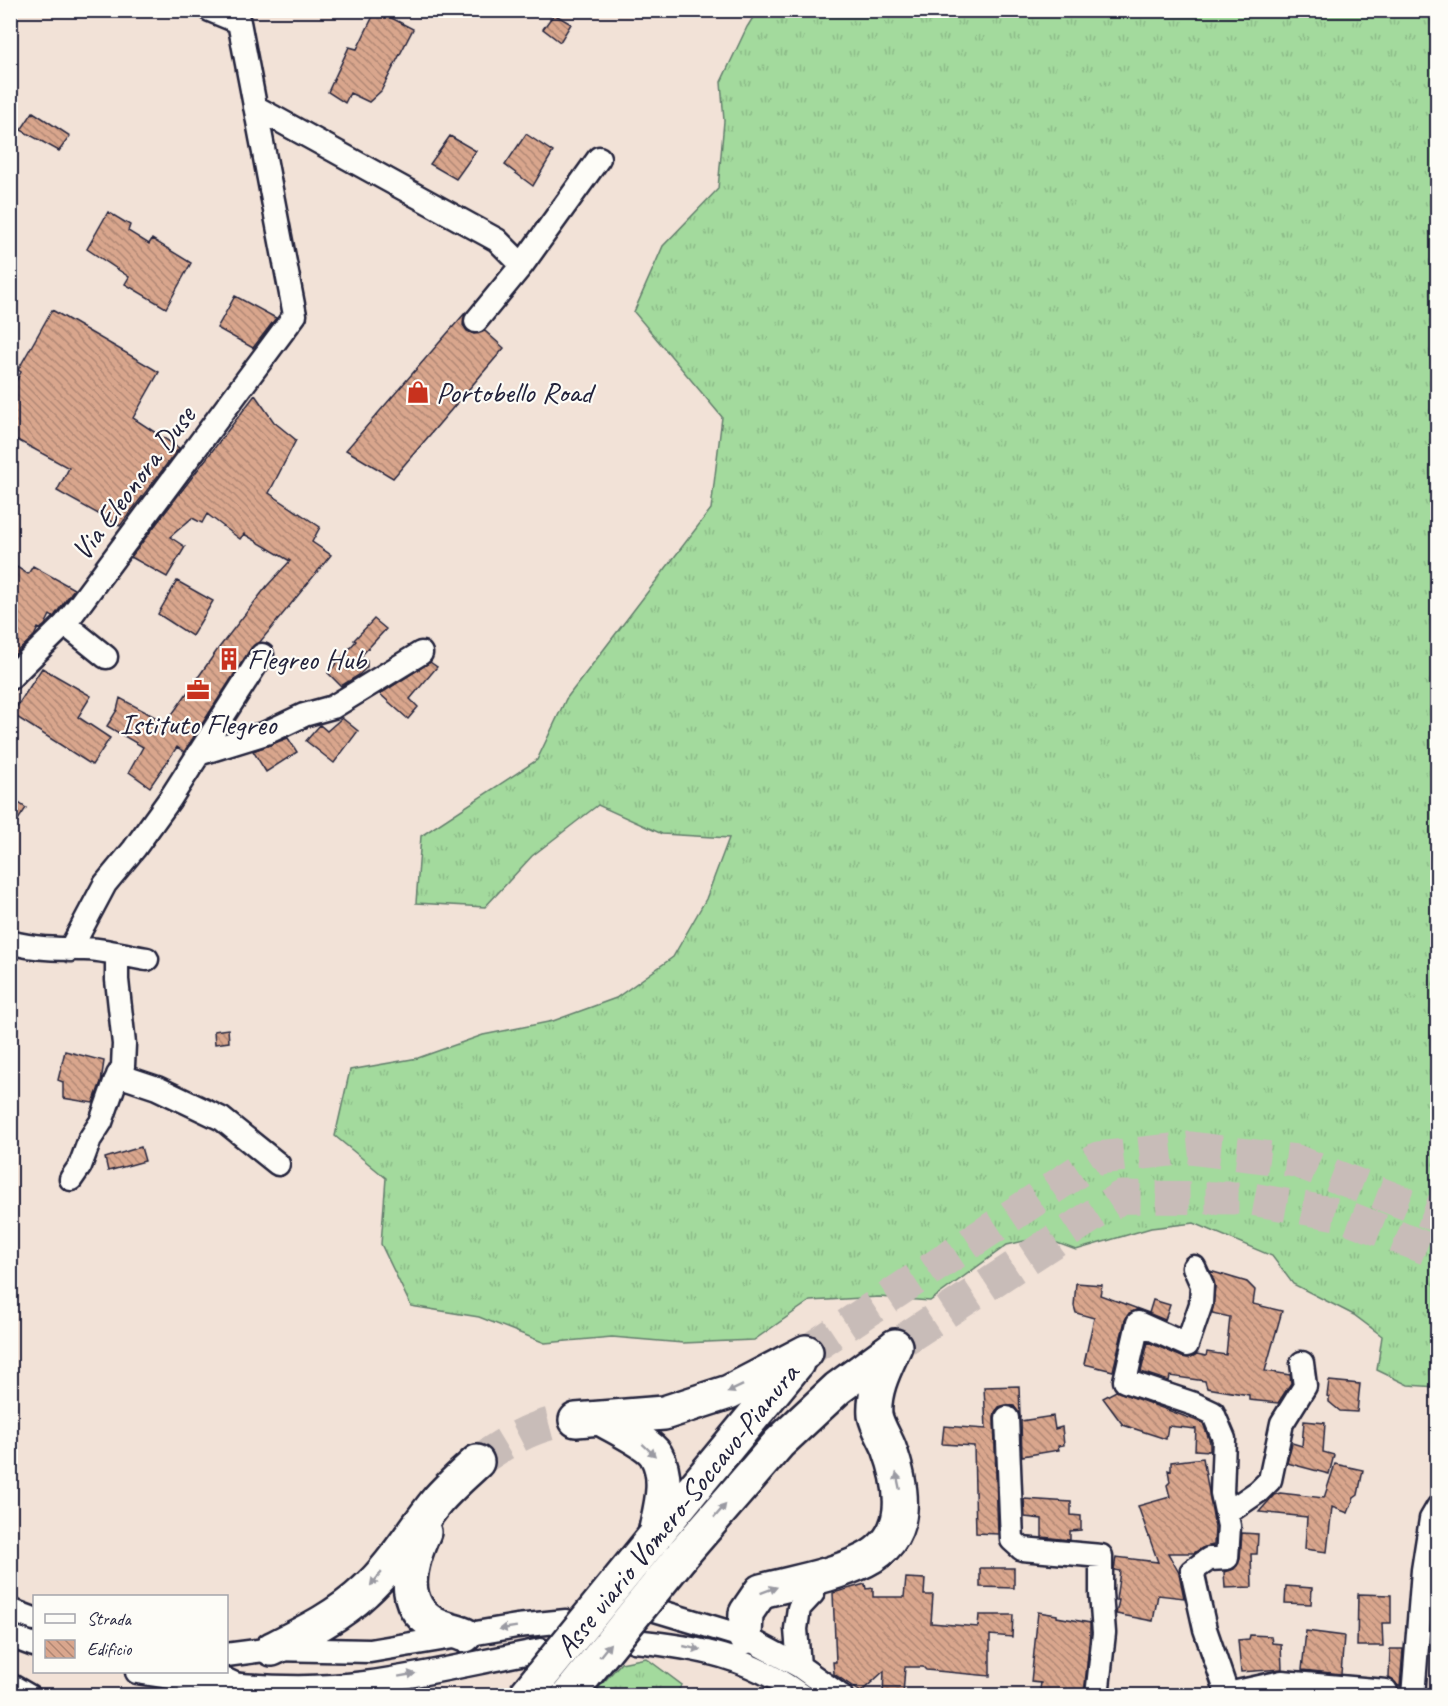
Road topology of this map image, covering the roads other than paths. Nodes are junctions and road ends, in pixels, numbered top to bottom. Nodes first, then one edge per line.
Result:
1 (210, 10) edge
2 (255, 107) junction
3 (599, 158) dead end
4 (522, 266) junction
5 (476, 321) dead end
6 (65, 624) junction
7 (421, 653) dead end
8 (262, 655) dead end
9 (106, 657) dead end
10 (10, 678) edge
11 (198, 754) junction
12 (10, 942) edge
13 (70, 950) junction
14 (117, 954) junction
15 (147, 959) dead end
16 (118, 1075) junction
17 (278, 1164) dead end
18 (71, 1179) dead end
19 (1194, 1267) dead end
20 (1302, 1363) dead end
21 (1007, 1418) dead end
22 (477, 1462) tunnel mouth
23 (438, 1500) junction
24 (1437, 1508) edge
25 (1227, 1513) junction
26 (654, 1537) junction
27 (813, 1593) dead end
28 (10, 1610) edge
29 (655, 1610) dead end
30 (33, 1619) edge
31 (566, 1621) dead end
32 (465, 1635) junction
33 (10, 1636) edge
34 (745, 1637) junction
35 (634, 1641) dead end
36 (33, 1645) edge
37 (272, 1649) junction
38 (541, 1650) dead end
39 (799, 1665) junction
40 (164, 1673) edge
41 (233, 1678) edge
42 (10, 1685) edge
43 (1386, 1691) dead end
44 (29, 1695) edge
45 (525, 1695) edge
46 (568, 1695) edge
47 (802, 1695) edge
48 (841, 1695) edge
49 (1097, 1695) edge
50 (1228, 1695) edge
51 (1413, 1695) edge

1 - 2 street
2 - 4 street
2 - 6 street, Via Eleonora Duse
3 - 4 street
4 - 5 street
6 - 9 street
6 - 10 street, Via Eleonora Duse
7 - 11 street
8 - 11 street
11 - 13 street
12 - 13 street
13 - 14 street
14 - 15 street
14 - 16 street
16 - 17 street
16 - 18 street
19 - 25 street
20 - 25 street
21 - 49 street
22 - 23 highway
23 - 32 highway
23 -> 37 highway
24 - 51 street
25 - 50 street
26 -> 26 highway, Asse viario Vomero-Soccavo-Pianura
26 - 45 highway, Asse viario Vomero-Soccavo-Pianura, bridge
27 - 39 street
28 - 30 street
29 - 34 street
31 -> 32 street
32 - 37 street
33 - 36 street
34 - 39 street
34 - 46 highway, Asse viario Vomero-Soccavo-Pianura, bridge
35 -> 47 street
37 - 41 street
41 -> 38 street
39 - 48 street
40 - 41 street
42 - 44 street
43 - 50 street

